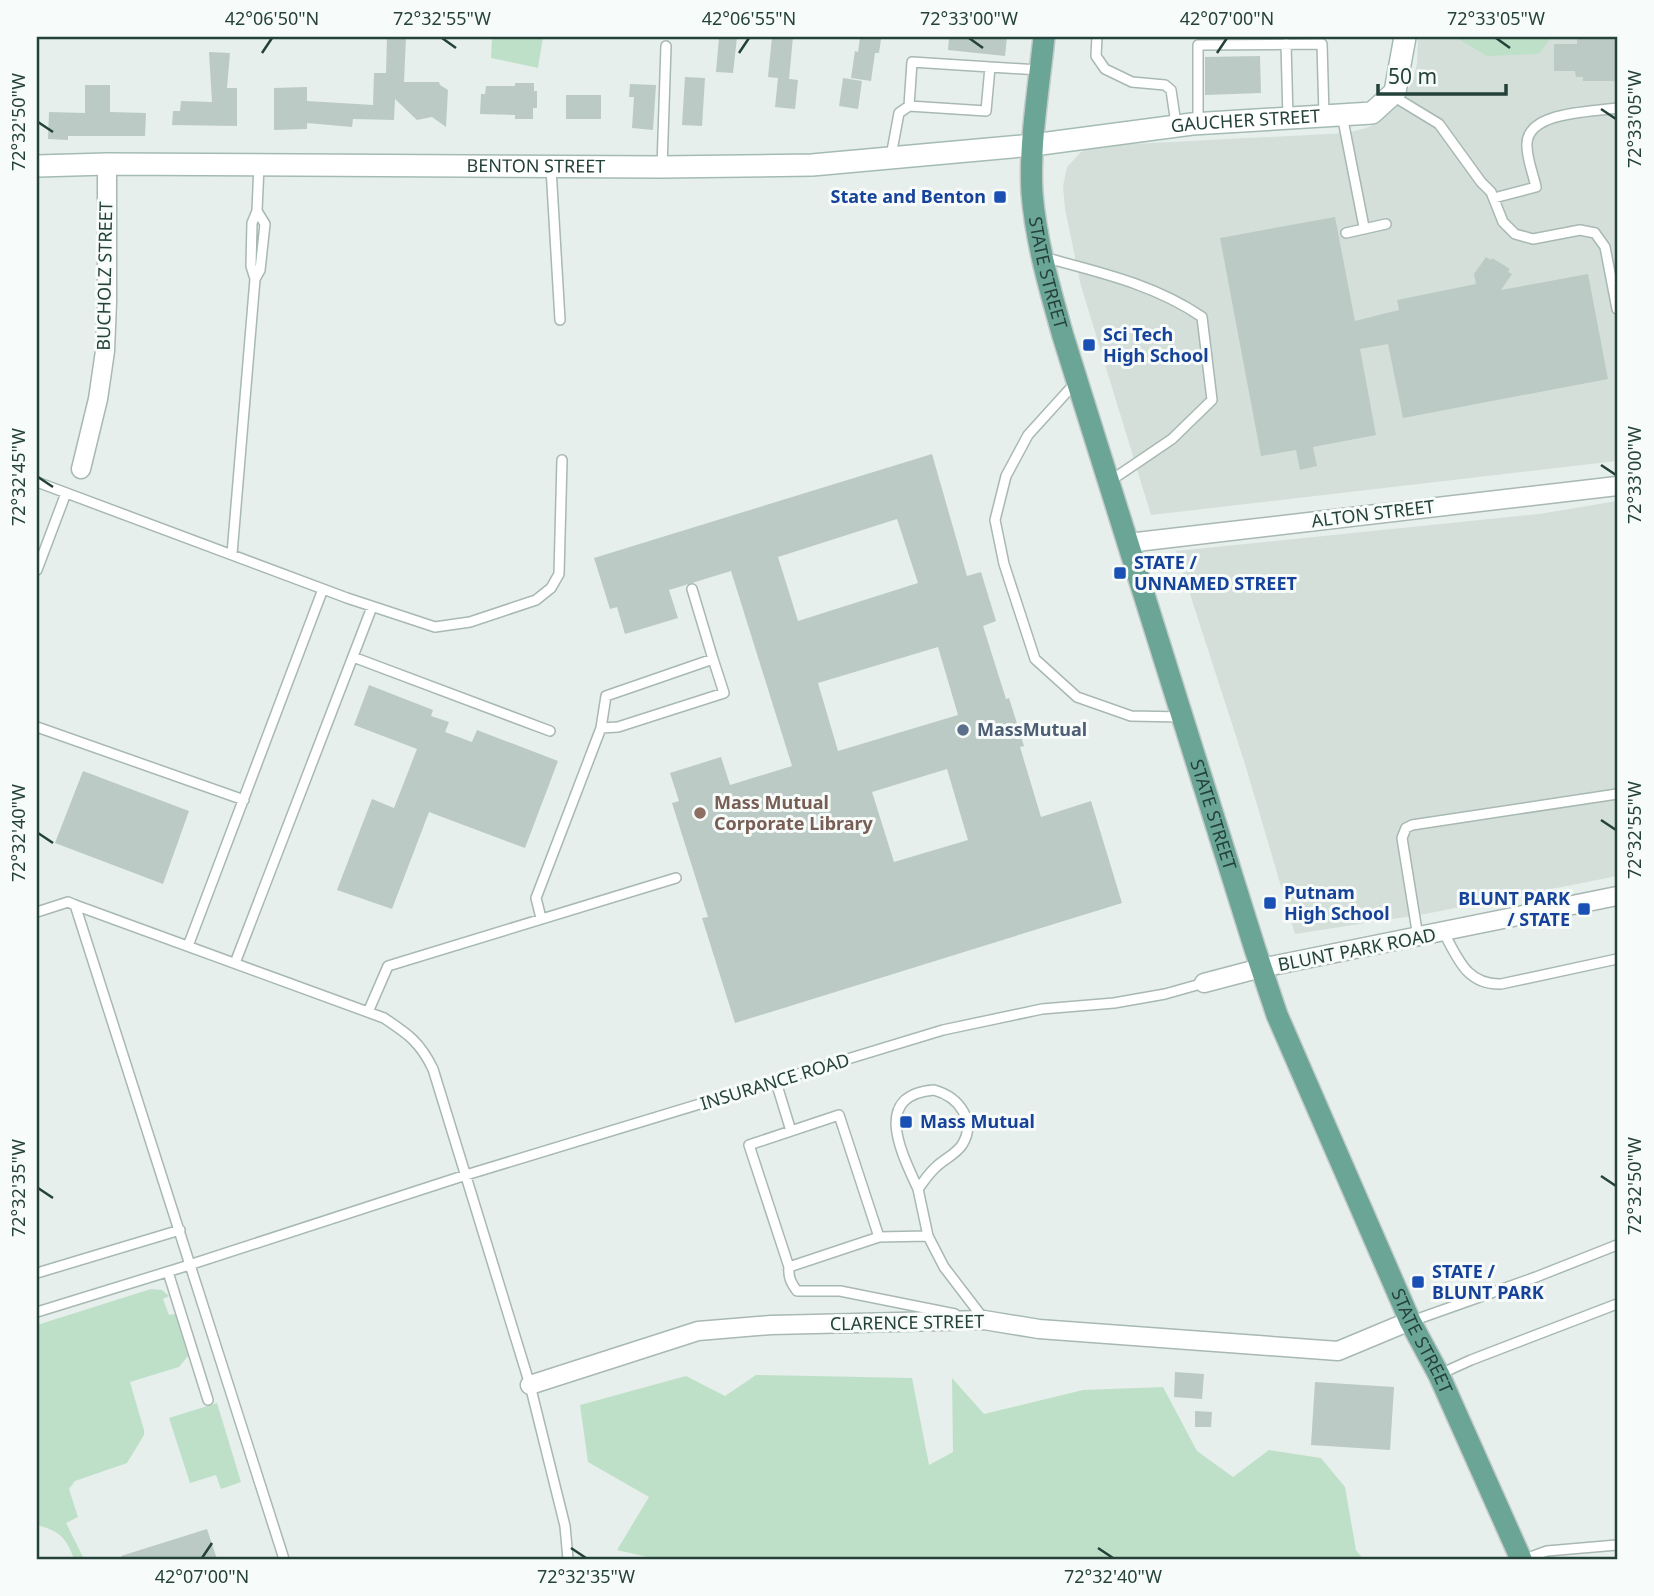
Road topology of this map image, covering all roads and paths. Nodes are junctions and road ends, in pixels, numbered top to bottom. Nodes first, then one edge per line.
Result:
1 (1044, 37) edge
2 (1097, 37) edge
3 (1405, 37) edge
4 (1286, 44) junction
5 (666, 46) dead end
6 (990, 67) junction
7 (1041, 70) junction
8 (1391, 95) junction
9 (909, 106) junction
10 (1617, 108) edge
11 (1333, 116) junction
12 (1288, 120) junction
13 (1198, 124) junction
14 (1176, 126) junction
15 (1033, 145) junction
16 (891, 158) junction
17 (107, 164) junction
18 (259, 165) junction
19 (37, 166) edge
20 (551, 166) junction
21 (662, 167) junction
22 (1494, 198) junction
23 (1386, 224) dead end
24 (1364, 228) junction
25 (1346, 233) dead end
26 (1043, 257) junction
27 (1617, 309) edge
28 (560, 320) dead end
29 (1077, 381) junction
30 (562, 460) dead end
31 (81, 469) dead end
32 (37, 482) edge
33 (1109, 482) junction
34 (1617, 486) edge
35 (66, 493) junction
36 (1128, 543) junction
37 (232, 554) junction
38 (37, 570) edge
39 (323, 589) junction
40 (692, 589) dead end
41 (372, 607) junction
42 (353, 657) junction
43 (713, 659) junction
44 (1183, 717) junction
45 (37, 727) edge
46 (601, 728) junction
47 (550, 731) dead end
48 (1617, 793) edge
49 (244, 800) junction
50 (676, 878) dead end
51 (1617, 896) edge
52 (75, 905) junction
53 (37, 912) edge
54 (541, 918) junction
55 (1444, 933) junction
56 (1418, 937) junction
57 (188, 946) junction
58 (1617, 959) edge
59 (235, 964) junction
60 (1261, 968) junction
61 (1204, 983) joint
62 (368, 1012) junction
63 (776, 1082) junction
64 (791, 1131) junction
65 (466, 1175) junction
66 (918, 1189) junction
67 (180, 1230) junction
68 (928, 1236) junction
69 (879, 1237) junction
70 (1617, 1245) edge
71 (191, 1265) junction
72 (789, 1267) junction
73 (168, 1272) junction
74 (37, 1273) edge
75 (1617, 1304) edge
76 (37, 1312) edge
77 (984, 1320) junction
78 (1410, 1321) junction
79 (1439, 1375) junction
80 (530, 1385) junction
81 (208, 1400) dead end
82 (1617, 1545) edge
83 (284, 1559) edge
84 (568, 1559) edge
85 (1523, 1559) edge

1 - 7 main road, STATE STREET
2 - 14 lane
3 - 8 main road
4 - 11 lane
4 - 12 lane
4 - 13 lane
5 - 21 lane
6 - 7 lane
6 - 9 lane
6 - 9 lane
7 - 15 main road, STATE STREET
8 - 11 main road, GAUCHER STREET
8 - 22 lane
9 - 16 lane
10 - 22 lane
11 - 12 main road, GAUCHER STREET
11 - 24 lane
12 - 13 main road, GAUCHER STREET
13 - 14 main road, GAUCHER STREET
14 - 15 main road, GAUCHER STREET
15 - 16 main road, BENTON STREET
15 - 26 main road, STATE STREET
16 - 21 main road, BENTON STREET
17 - 18 main road, BENTON STREET
17 - 19 main road, BENTON STREET
17 - 31 street, BUCHOLZ STREET
18 - 20 main road, BENTON STREET
18 - 37 lane
20 - 21 main road, BENTON STREET
20 - 28 lane
22 - 27 lane
23 - 24 lane
24 - 25 lane
26 - 29 main road, STATE STREET
26 - 33 lane
29 - 33 main road, STATE STREET
29 - 44 lane
30 - 41 lane
32 - 35 lane
33 - 36 main road, STATE STREET
34 - 36 street, ALTON STREET
35 - 37 lane
35 - 38 lane
36 - 44 main road, STATE STREET
37 - 39 lane
39 - 41 lane
39 - 49 lane
40 - 43 lane
41 - 42 lane
42 - 47 lane
42 - 59 lane
43 - 46 lane
43 - 46 lane
44 - 60 main road, STATE STREET
45 - 49 lane
46 - 54 lane
48 - 56 lane
49 - 57 lane
50 - 54 lane
51 - 55 street, BLUNT PARK ROAD
52 - 53 lane
52 - 57 lane
52 - 67 lane
54 - 62 lane
55 - 56 street, BLUNT PARK ROAD
55 - 58 lane
56 - 60 street, BLUNT PARK ROAD
57 - 59 lane
59 - 62 lane
60 - 61 street, INSURANCE ROAD
60 - 78 main road, STATE STREET
61 - 63 lane, INSURANCE ROAD
62 - 65 lane
63 - 64 lane
63 - 65 lane, INSURANCE ROAD
64 - 69 lane
64 - 72 lane
65 - 71 lane, INSURANCE ROAD
65 - 80 lane
66 - 66 lane
66 - 68 lane
67 - 71 lane
67 - 74 lane
68 - 69 lane
68 - 77 lane
69 - 72 lane
70 - 78 lane
71 - 73 lane, INSURANCE ROAD
71 - 83 lane
72 - 77 lane
73 - 76 lane, INSURANCE ROAD
73 - 81 lane
75 - 79 lane
77 - 78 street, CLARENCE STREET
77 - 80 street, CLARENCE STREET
78 - 79 main road, STATE STREET
79 - 85 main road, STATE STREET
80 - 84 lane
82 - 85 lane

